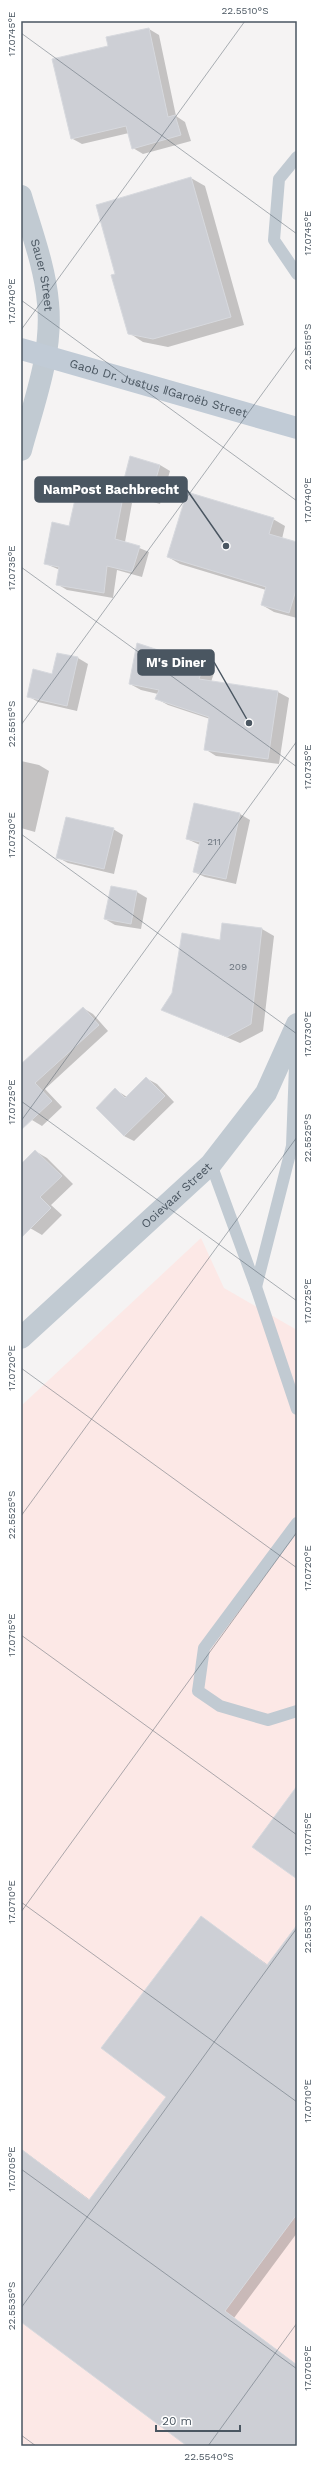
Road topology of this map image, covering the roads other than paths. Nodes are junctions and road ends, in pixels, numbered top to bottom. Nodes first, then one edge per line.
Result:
1 (297, 157) edge
2 (21, 196) edge
3 (297, 274) edge
4 (21, 349) edge
5 (46, 356) junction
6 (297, 428) edge
7 (21, 450) edge
8 (297, 1027) edge
9 (211, 1164) junction
10 (256, 1287) junction
11 (21, 1338) edge
12 (297, 1409) edge
13 (297, 1523) edge
14 (297, 1711) edge

1 - 3 lane
2 - 5 street, Sauer Street
4 - 5 street, Gaob Dr. Justus ǁGaroëb Street
5 - 6 street, Gaob Dr. Justus ǁGaroëb Street
5 - 7 street, Sauer Street
8 - 9 street, Ooievaar Street
8 - 10 lane
9 - 10 lane
9 - 11 street, Ooievaar Street
10 - 12 lane
13 - 14 lane

